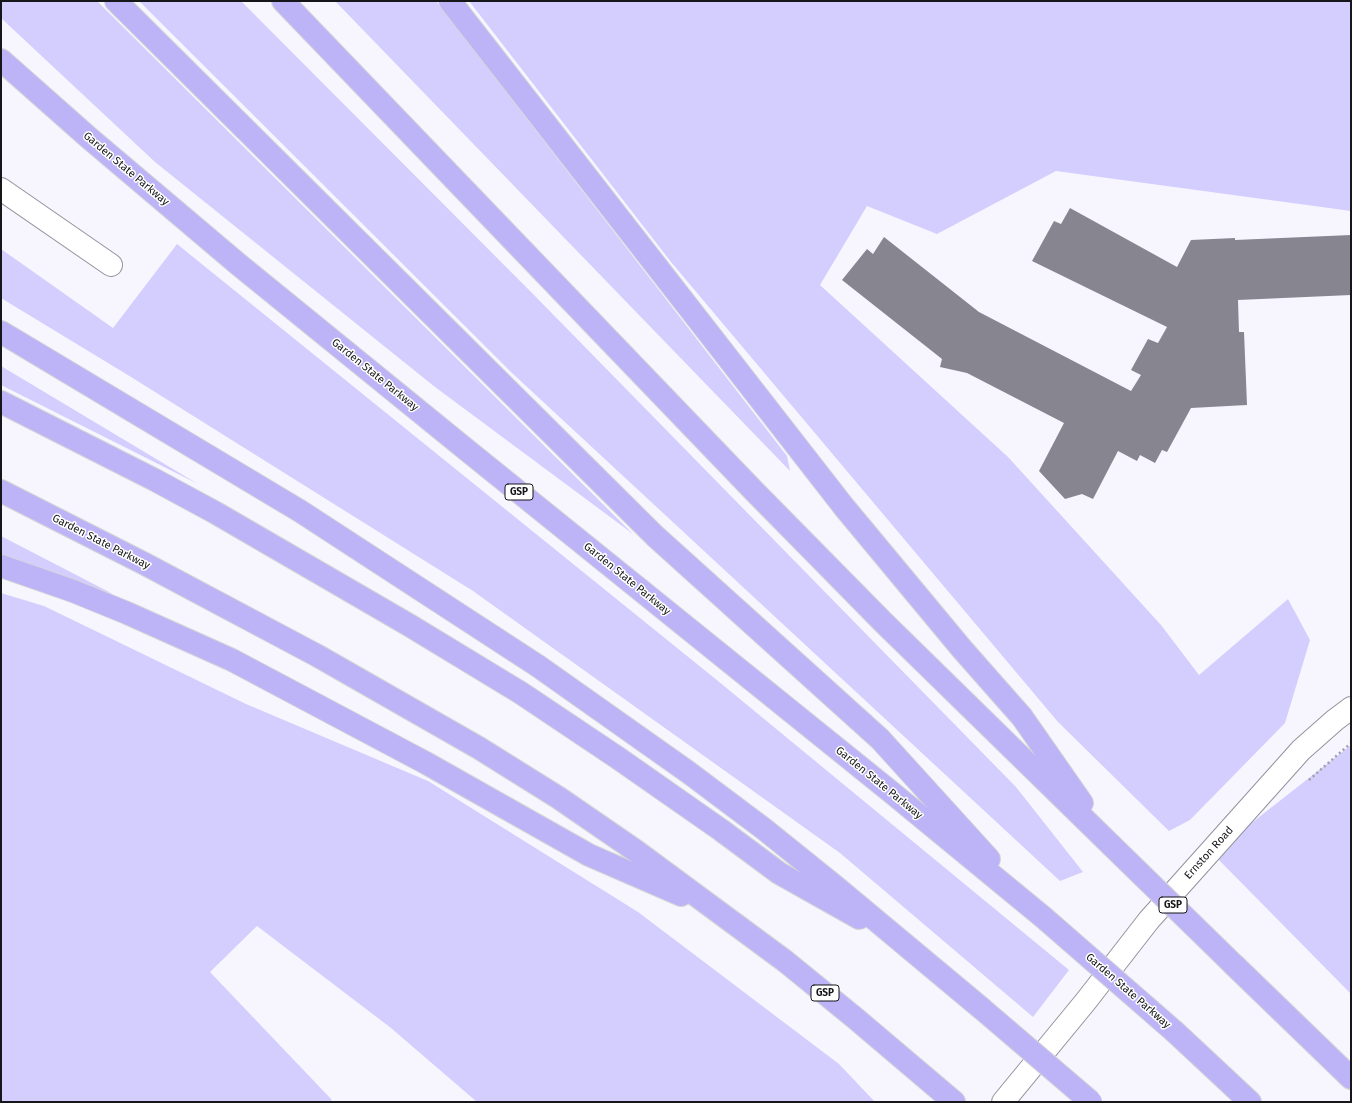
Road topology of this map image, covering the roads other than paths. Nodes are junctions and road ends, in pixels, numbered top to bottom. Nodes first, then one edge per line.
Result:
1 (116, 1) edge
2 (283, 1) edge
3 (450, 1) edge
4 (1, 60) edge
5 (1, 189) edge
6 (111, 265) dead end
7 (1, 332) edge
8 (1, 402) edge
9 (1, 491) edge
10 (1, 566) edge
11 (1351, 708) edge
12 (1112, 845) junction
13 (715, 909) junction
14 (1043, 917) junction
15 (907, 945) junction
16 (1351, 1078) edge
17 (954, 1102) edge
18 (1004, 1102) edge
19 (1091, 1102) edge
20 (1250, 1102) edge

1 - 14 highway
2 - 12 highway, GSP
3 - 12 highway
4 - 14 highway, Garden State Parkway / GSP
5 - 6 street
7 - 15 highway
8 - 15 highway
9 - 13 highway, Garden State Parkway / GSP
10 - 13 highway
11 - 18 street, Ernston Road
12 - 16 highway, GSP, bridge
13 - 17 highway, Garden State Parkway / GSP
14 - 20 highway, Garden State Parkway / GSP, bridge
15 - 19 highway, bridge

